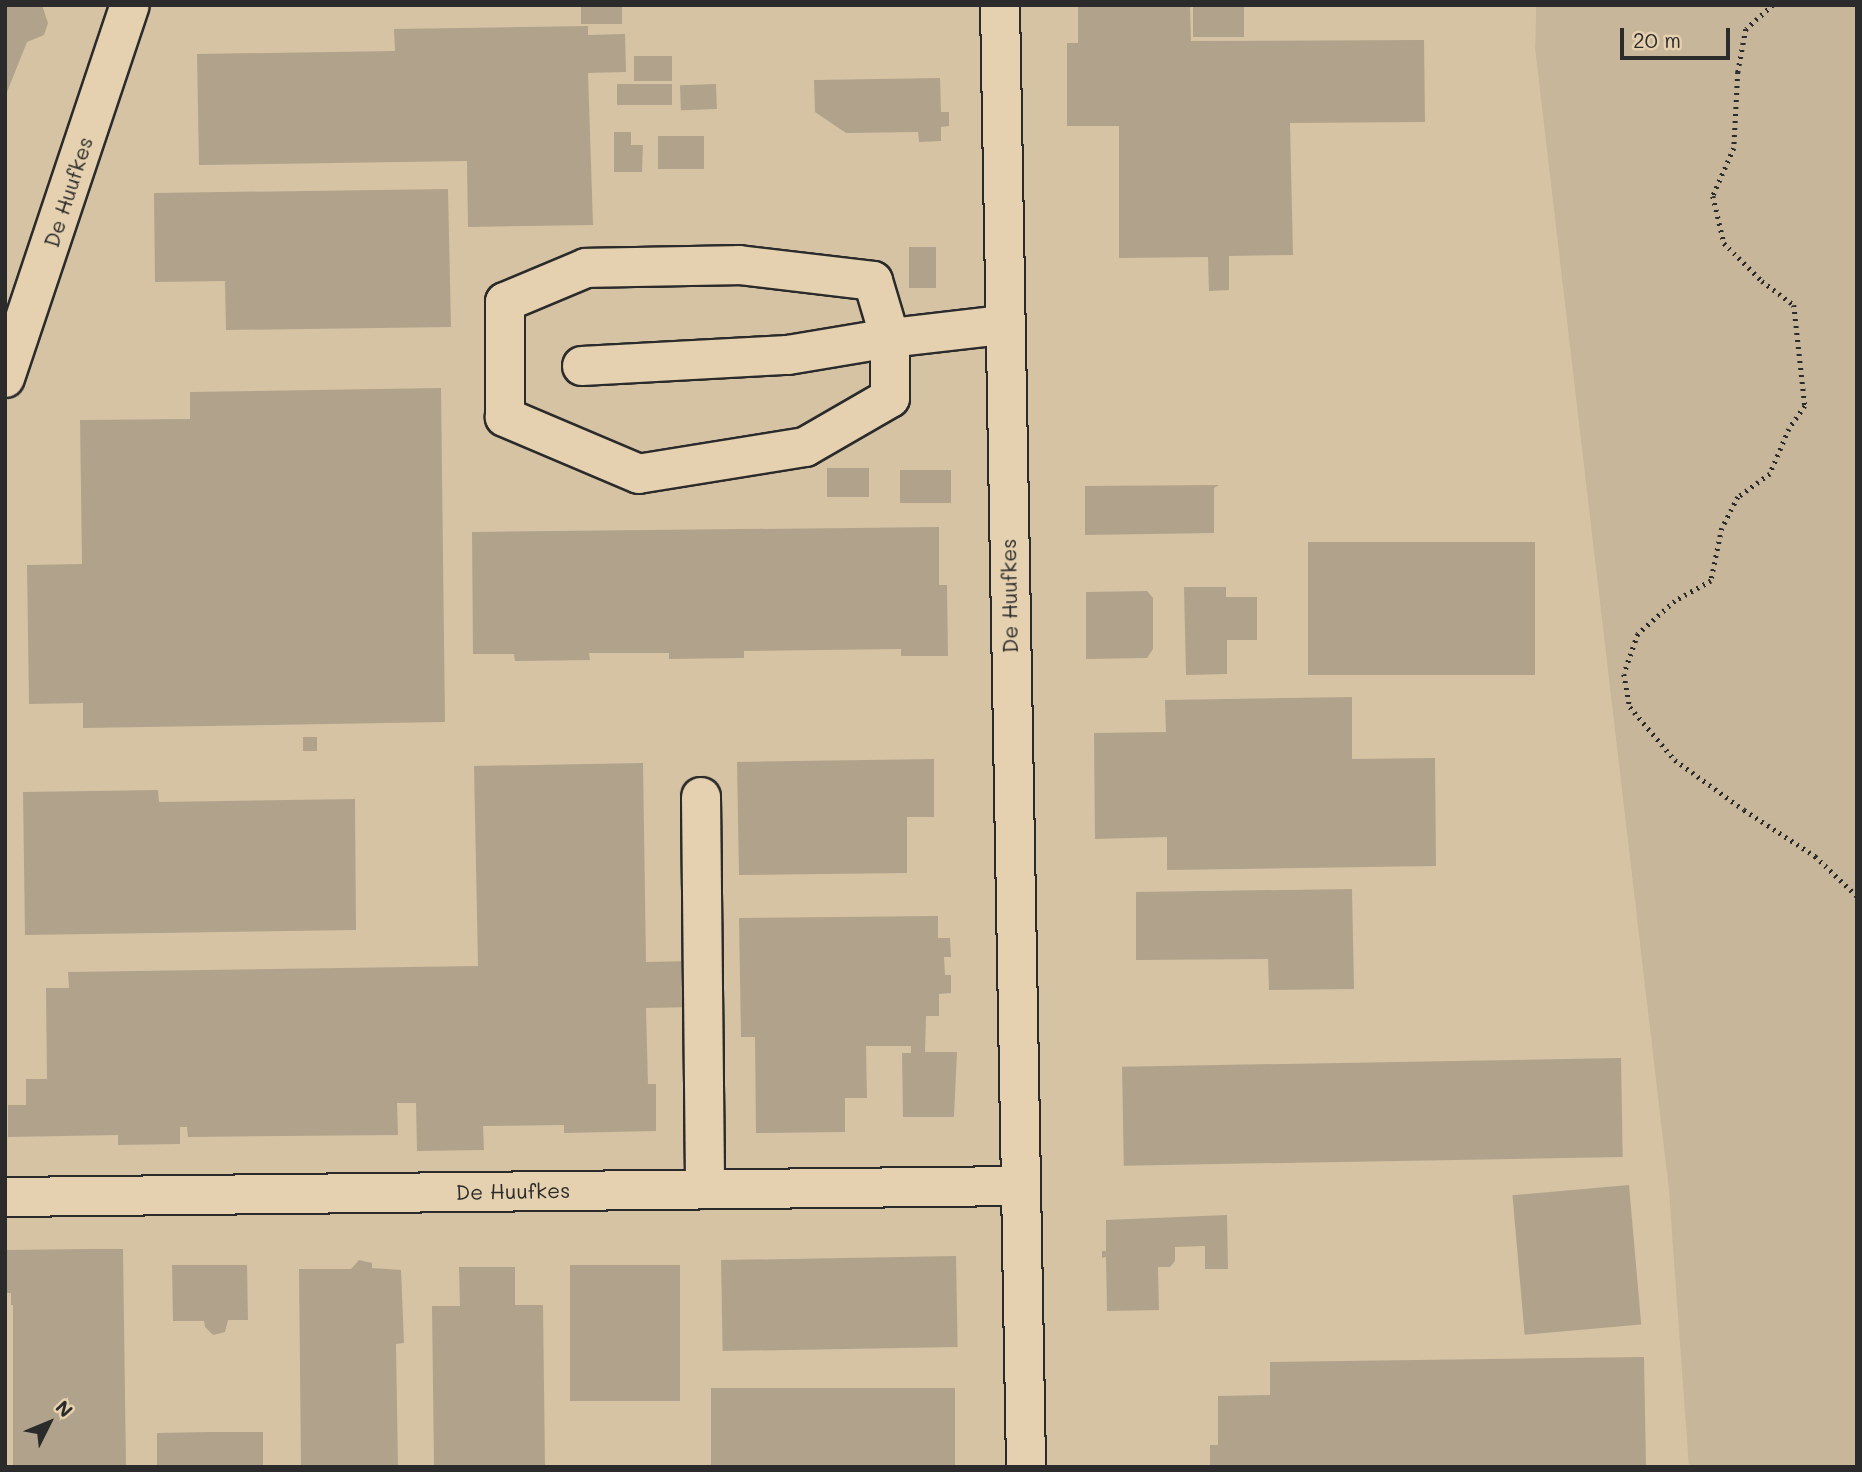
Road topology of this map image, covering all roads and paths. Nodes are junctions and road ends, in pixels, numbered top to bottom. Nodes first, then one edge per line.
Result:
1 (130, 5) edge
2 (1000, 5) edge
3 (1773, 5) edge
4 (1003, 325) junction
5 (890, 338) junction
6 (582, 366) dead end
7 (5, 378) edge
8 (701, 797) dead end
9 (1857, 896) edge
10 (1021, 1186) junction
11 (705, 1189) junction
12 (5, 1197) edge
13 (1026, 1467) edge

1 - 7 street, De Huufkes
2 - 4 street, De Huufkes
3 - 9 path
4 - 5 street
4 - 10 street, De Huufkes
5 - 5 street
5 - 6 street
8 - 11 street
10 - 11 street, De Huufkes
10 - 13 street, De Huufkes
11 - 12 street, De Huufkes

